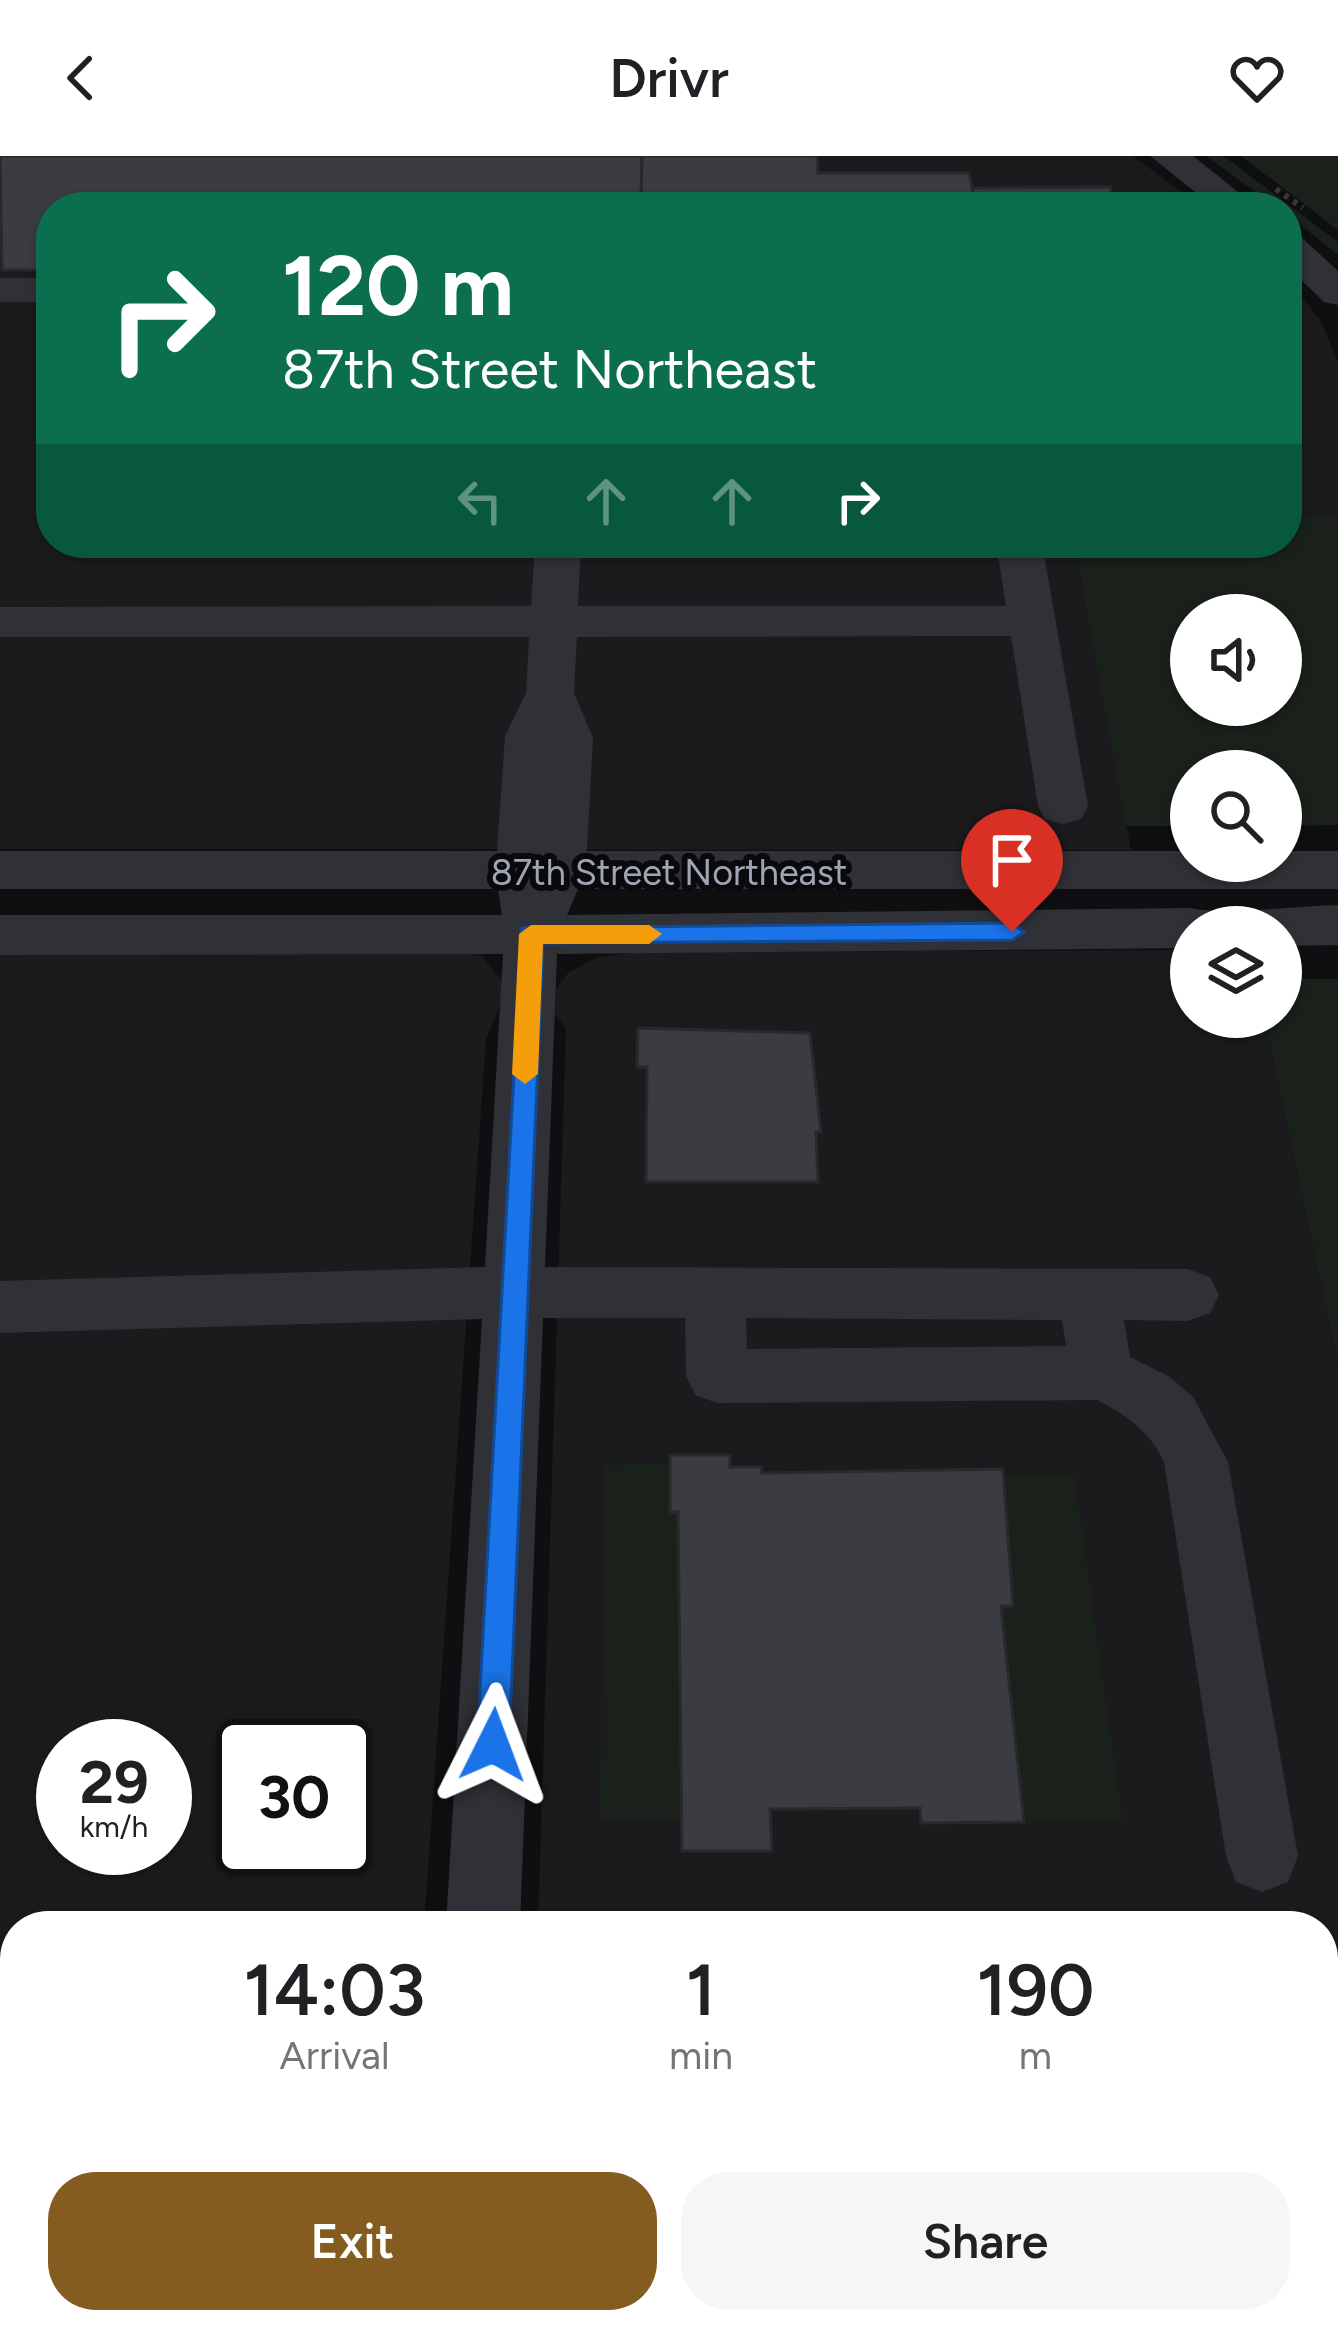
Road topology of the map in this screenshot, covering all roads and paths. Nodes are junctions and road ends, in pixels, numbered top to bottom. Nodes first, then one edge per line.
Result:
1 (1169, 156) edge
2 (1268, 183) dead end
3 (1218, 192) edge
4 (1274, 192) edge
5 (1302, 236) edge
6 (0, 290) edge
7 (36, 290) edge
8 (1338, 293) edge
9 (558, 558) edge
10 (1021, 558) edge
11 (0, 622) edge
12 (556, 622) junction
13 (1032, 622) junction
14 (1063, 806) junction
15 (1338, 869) edge
16 (0, 871) edge
17 (1147, 871) junction
18 (540, 872) junction
19 (1003, 872) junction
20 (1338, 925) edge
21 (1302, 926) edge
22 (1170, 928) edge
23 (531, 934) junction
24 (0, 935) edge
25 (517, 1292) junction
26 (715, 1294) junction
27 (1089, 1294) junction
28 (1188, 1295) dead end
29 (0, 1307) edge
30 (1101, 1373) junction
31 (1262, 1856) dead end
32 (484, 1911) edge

1 - 3 street
2 - 4 path
5 - 8 street
6 - 7 street
9 - 12 street
10 - 13 street
11 - 12 street
12 - 13 street
12 - 18 street
13 - 14 street
14 - 17 street
14 - 19 street
15 - 17 street, 87th Street Northeast
16 - 18 street, 87th Street Northeast
17 - 19 street, 87th Street Northeast
18 - 19 street, 87th Street Northeast
18 - 23 street
20 - 21 street
22 - 23 street, 87th Street Northeast
23 - 24 street, 87th Street Northeast
23 - 25 street
25 - 26 street
25 - 29 street
25 - 32 street
26 - 27 street
26 - 30 street
27 - 28 street
27 - 30 street
30 - 31 street

